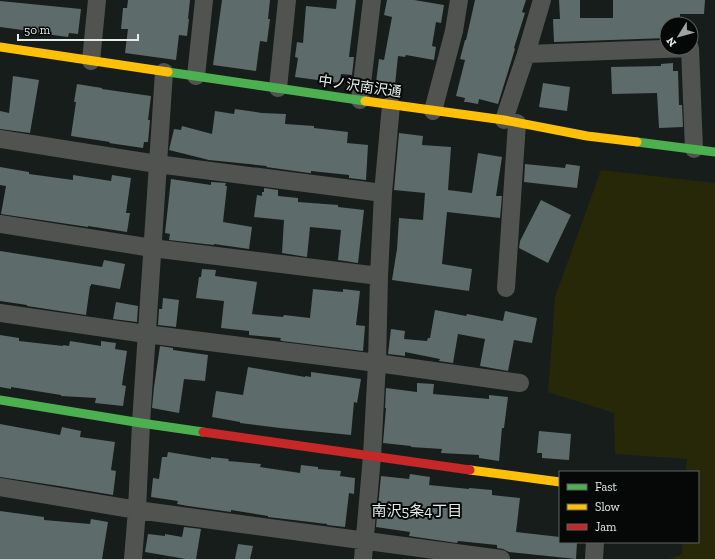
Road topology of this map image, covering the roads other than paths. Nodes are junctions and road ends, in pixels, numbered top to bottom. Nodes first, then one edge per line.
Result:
1 (97, 0) edge
2 (204, 0) edge
3 (287, 0) edge
4 (372, 0) edge
5 (459, 0) edge
6 (542, 0) edge
7 (0, 47) edge
8 (526, 54) junction
9 (91, 61) junction
10 (164, 72) junction
11 (196, 76) junction
12 (278, 88) junction
13 (360, 100) junction
14 (391, 105) junction
15 (433, 111) junction
16 (511, 121) junction
17 (0, 139) edge
18 (694, 149) junction
19 (715, 152) edge
20 (157, 164) junction
21 (383, 193) junction
22 (0, 224) edge
23 (152, 248) junction
24 (379, 276) junction
25 (506, 288) dead end
26 (0, 312) edge
27 (146, 334) junction
28 (378, 363) junction
29 (520, 383) dead end
30 (0, 400) edge
31 (141, 423) junction
32 (372, 456) junction
33 (559, 482) edge
34 (0, 487) edge
35 (137, 510) junction
36 (365, 541) junction
37 (595, 543) edge
38 (133, 559) edge
39 (363, 559) edge
40 (501, 559) edge
41 (594, 559) edge

1 - 9 street
2 - 11 street
3 - 12 street
4 - 13 street
5 - 15 street
6 - 8 street
7 - 9 street, 中ノ沢南沢通
8 - 16 street
8 - 18 street
9 - 10 street, 中ノ沢南沢通
10 - 11 street, 中ノ沢南沢通
10 - 20 street
11 - 12 street, 中ノ沢南沢通
12 - 13 street, 中ノ沢南沢通
13 - 14 street, 中ノ沢南沢通
14 - 15 street, 中ノ沢南沢通
14 - 21 street
15 - 16 street, 中ノ沢南沢通
16 - 18 street, 中ノ沢南沢通
16 - 25 street
17 - 20 street
18 - 19 street, 中ノ沢南沢通
20 - 21 street
20 - 23 street
21 - 24 street
22 - 23 street
23 - 24 street
23 - 27 street
24 - 28 street
26 - 27 street
27 - 28 street
27 - 31 street
28 - 29 street
28 - 32 street
30 - 31 street
31 - 32 street
31 - 35 street
32 - 33 street
32 - 36 street
34 - 35 street
35 - 36 street
35 - 38 street
36 - 39 street
36 - 40 street
37 - 41 street

